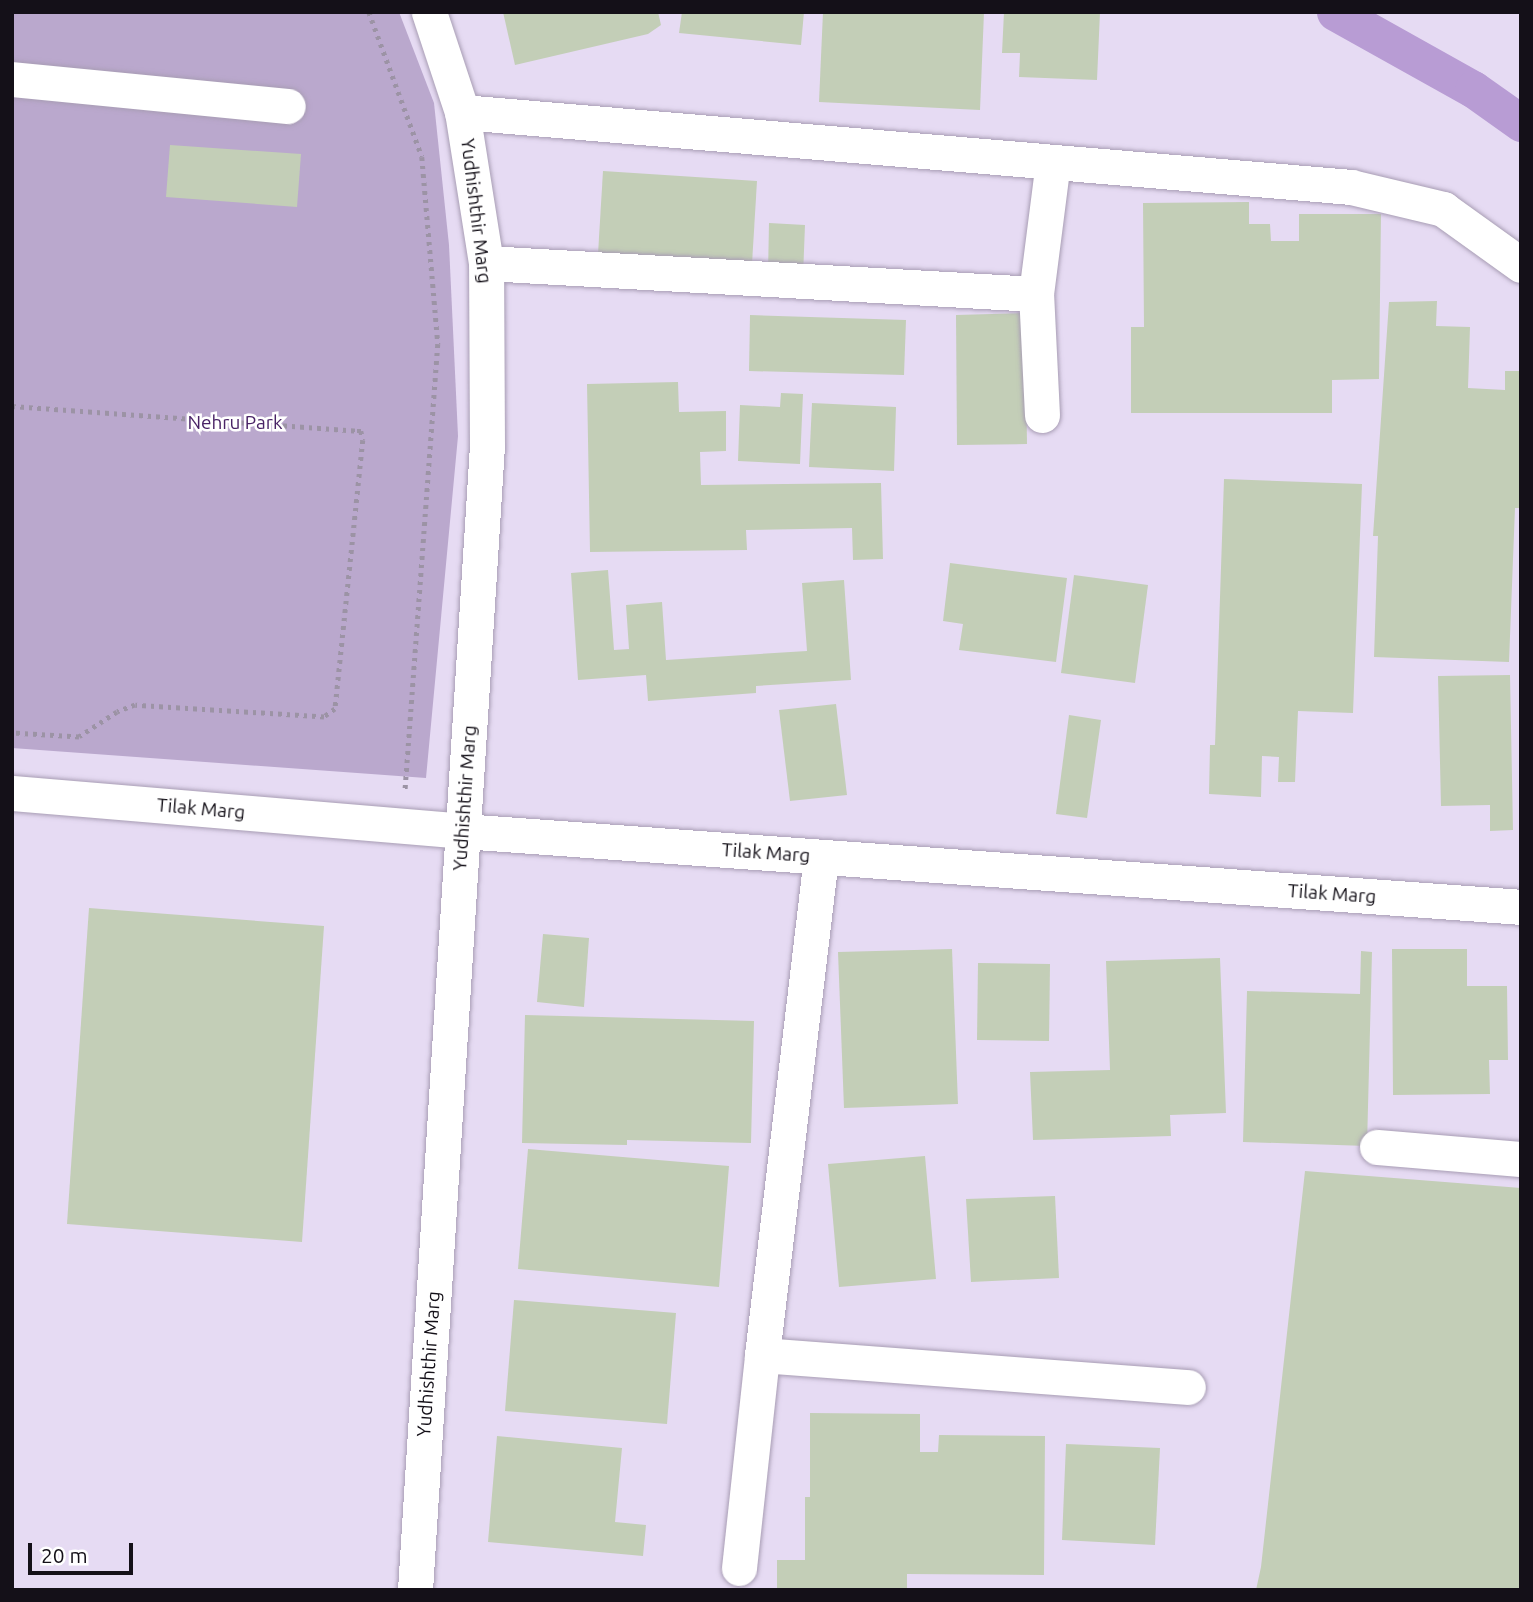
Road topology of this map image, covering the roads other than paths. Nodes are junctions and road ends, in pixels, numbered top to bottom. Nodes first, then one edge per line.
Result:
1 (429, 12) edge
2 (12, 79) edge
3 (288, 106) dead end
4 (462, 111) junction
5 (1053, 162) junction
6 (486, 263) junction
7 (1521, 265) edge
8 (1036, 294) junction
9 (1042, 415) dead end
10 (12, 793) edge
11 (462, 831) junction
12 (821, 857) junction
13 (1521, 908) edge
14 (1377, 1147) dead end
15 (1521, 1159) edge
16 (762, 1355) junction
17 (1188, 1387) dead end
18 (739, 1568) dead end
19 (415, 1590) edge

1 - 4 street, Yudhishthir Marg
2 - 3 street
4 - 5 street
4 - 6 street, Yudhishthir Marg
5 - 7 street
5 - 8 street
6 - 8 street
6 - 11 street, Yudhishthir Marg
8 - 9 street
10 - 11 street, Tilak Marg
11 - 12 street, Tilak Marg
11 - 19 street, Yudhishthir Marg
12 - 13 street, Tilak Marg
12 - 16 street
14 - 15 street
16 - 17 street
16 - 18 street

